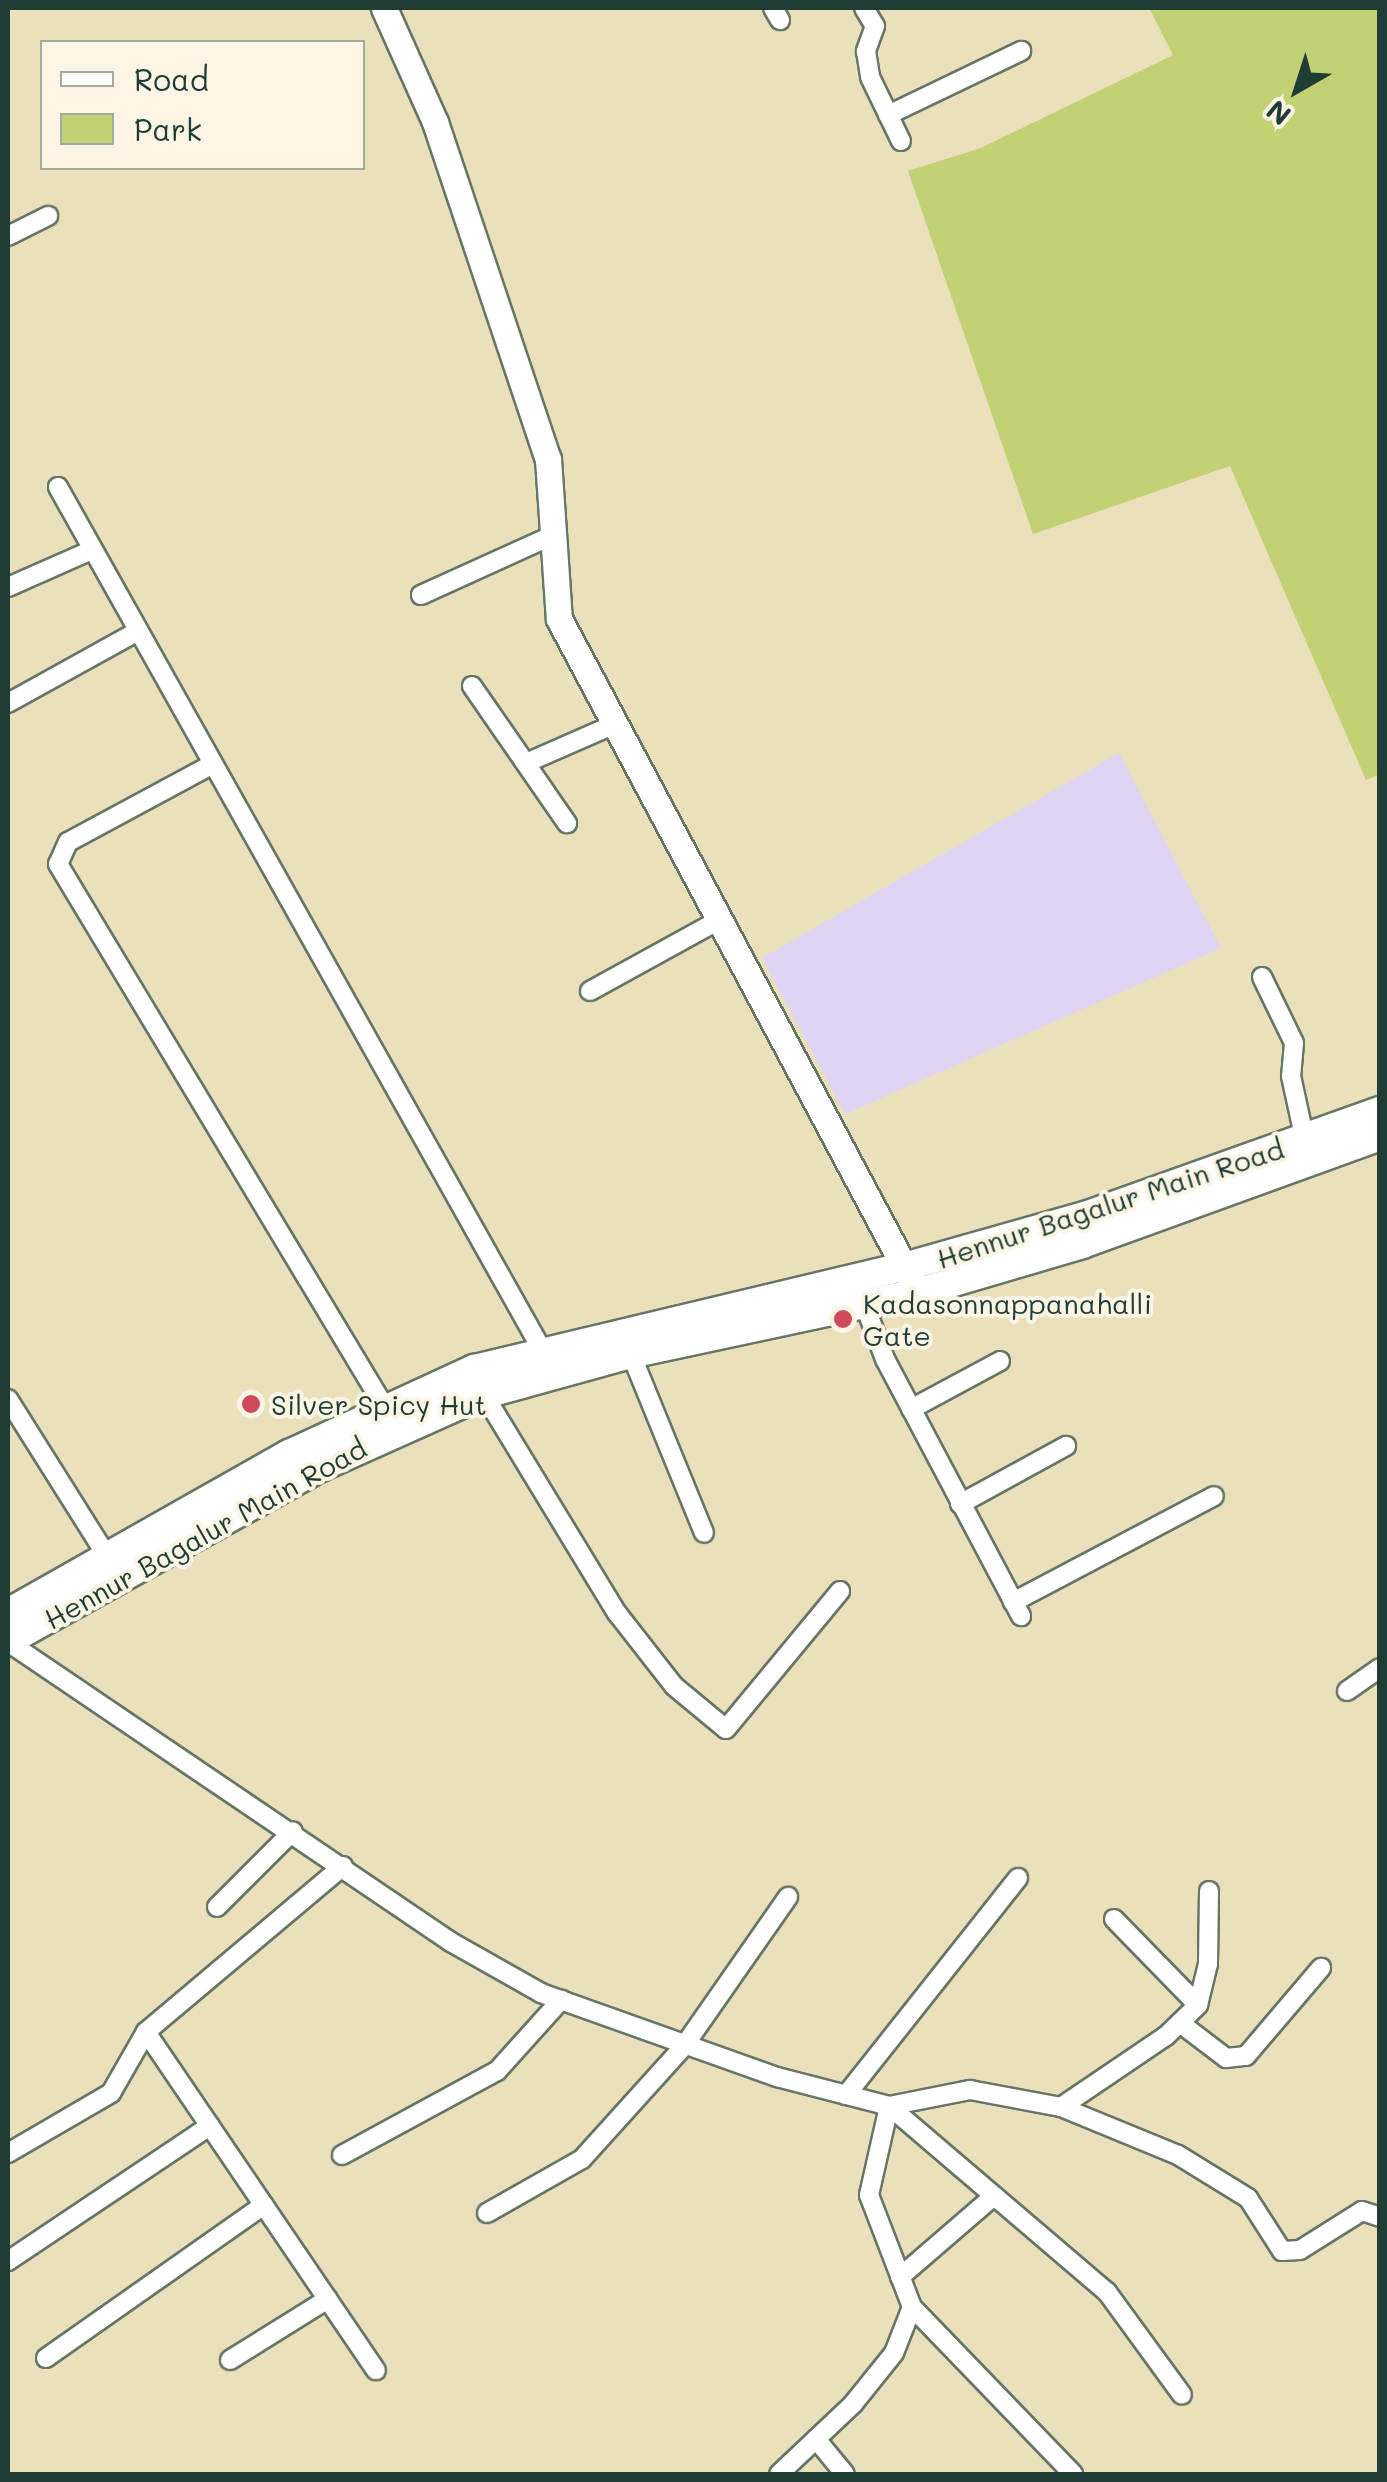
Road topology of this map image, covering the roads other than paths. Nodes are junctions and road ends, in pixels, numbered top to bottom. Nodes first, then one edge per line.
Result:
1 (384, 8) edge
2 (864, 8) edge
3 (1021, 51) dead end
4 (888, 115) junction
5 (901, 141) dead end
6 (48, 216) dead end
7 (8, 236) edge
8 (58, 487) dead end
9 (553, 535) junction
10 (92, 550) junction
11 (8, 587) edge
12 (421, 595) dead end
13 (138, 632) junction
14 (472, 686) dead end
15 (8, 703) edge
16 (615, 724) junction
17 (526, 763) junction
18 (213, 764) junction
19 (567, 823) dead end
20 (722, 919) junction
21 (1262, 977) dead end
22 (590, 991) dead end
23 (1380, 1110) edge
24 (1380, 1136) edge
25 (1305, 1140) junction
26 (912, 1280) junction
27 (865, 1306) junction
28 (541, 1348) junction
29 (631, 1354) junction
30 (1000, 1360) dead end
31 (478, 1382) junction
32 (8, 1399) edge
33 (384, 1406) junction
34 (911, 1409) junction
35 (1066, 1446) dead end
36 (1214, 1496) dead end
37 (960, 1504) junction
38 (704, 1532) dead end
39 (106, 1556) junction
40 (840, 1590) dead end
41 (8, 1613) edge
42 (8, 1642) edge
43 (1380, 1668) edge
44 (1346, 1692) dead end
45 (293, 1831) junction
46 (343, 1866) junction
47 (1018, 1878) dead end
48 (1209, 1891) dead end
49 (788, 1897) dead end
50 (218, 1907) dead end
51 (1114, 1920) dead end
52 (1321, 1968) dead end
53 (561, 2000) junction
54 (1198, 2005) junction
55 (1180, 2023) junction
56 (146, 2032) junction
57 (684, 2046) junction
58 (846, 2095) junction
59 (890, 2106) junction
60 (1061, 2107) junction
61 (210, 2126) junction
62 (8, 2153) edge
63 (342, 2155) dead end
64 (994, 2196) junction
65 (264, 2205) junction
66 (487, 2213) dead end
67 (1380, 2217) edge
68 (8, 2261) edge
69 (900, 2276) junction
70 (328, 2299) junction
71 (912, 2307) junction
72 (46, 2358) dead end
73 (230, 2360) dead end
74 (376, 2370) dead end
75 (1182, 2395) dead end
76 (816, 2439) junction
77 (779, 2474) edge
78 (845, 2474) edge
79 (1073, 2474) edge

1 - 9 street
2 - 4 street
3 - 4 street
4 - 5 street
6 - 7 street
8 - 10 street
9 - 12 street
9 - 16 street
10 - 11 street
10 - 13 street
13 - 15 street
13 - 18 street
14 - 17 street
16 - 17 street
16 - 20 street
17 - 19 street
18 - 28 street
18 - 33 street
20 - 22 street
20 - 26 street
21 - 25 street
23 - 25 main road, Hennur Bagalur Main Road
24 - 26 main road, Hennur Bagalur Main Road
25 - 26 main road, Hennur Bagalur Main Road
26 - 27 main road, Hennur Bagalur Main Road
26 - 28 main road, Hennur Bagalur Main Road
27 - 29 main road, Hennur Bagalur Main Road
27 - 34 street
28 - 31 main road, Hennur Bagalur Main Road
29 - 31 main road, Hennur Bagalur Main Road
29 - 38 street
30 - 34 street
31 - 33 main road, Hennur Bagalur Main Road
31 - 40 street
31 - 42 main road, Hennur Bagalur Main Road
32 - 39 street
33 - 39 main road, Hennur Bagalur Main Road
34 - 37 street
35 - 37 street
36 - 37 street
39 - 41 main road, Hennur Bagalur Main Road
42 - 45 street
43 - 44 street
45 - 46 street
45 - 50 street
46 - 53 street
46 - 56 street
47 - 58 street
48 - 54 street
49 - 57 street
51 - 54 street
52 - 55 street
53 - 57 street
53 - 63 street
54 - 55 street
55 - 60 street
56 - 61 street
56 - 62 street
57 - 58 street
57 - 66 street
58 - 59 street
59 - 60 street
59 - 64 street
59 - 69 street
60 - 67 street
61 - 65 street
61 - 68 street
64 - 69 street
64 - 75 street
65 - 70 street
65 - 72 street
69 - 71 street
70 - 73 street
70 - 74 street
71 - 76 street
71 - 79 street
76 - 77 street
76 - 78 street

